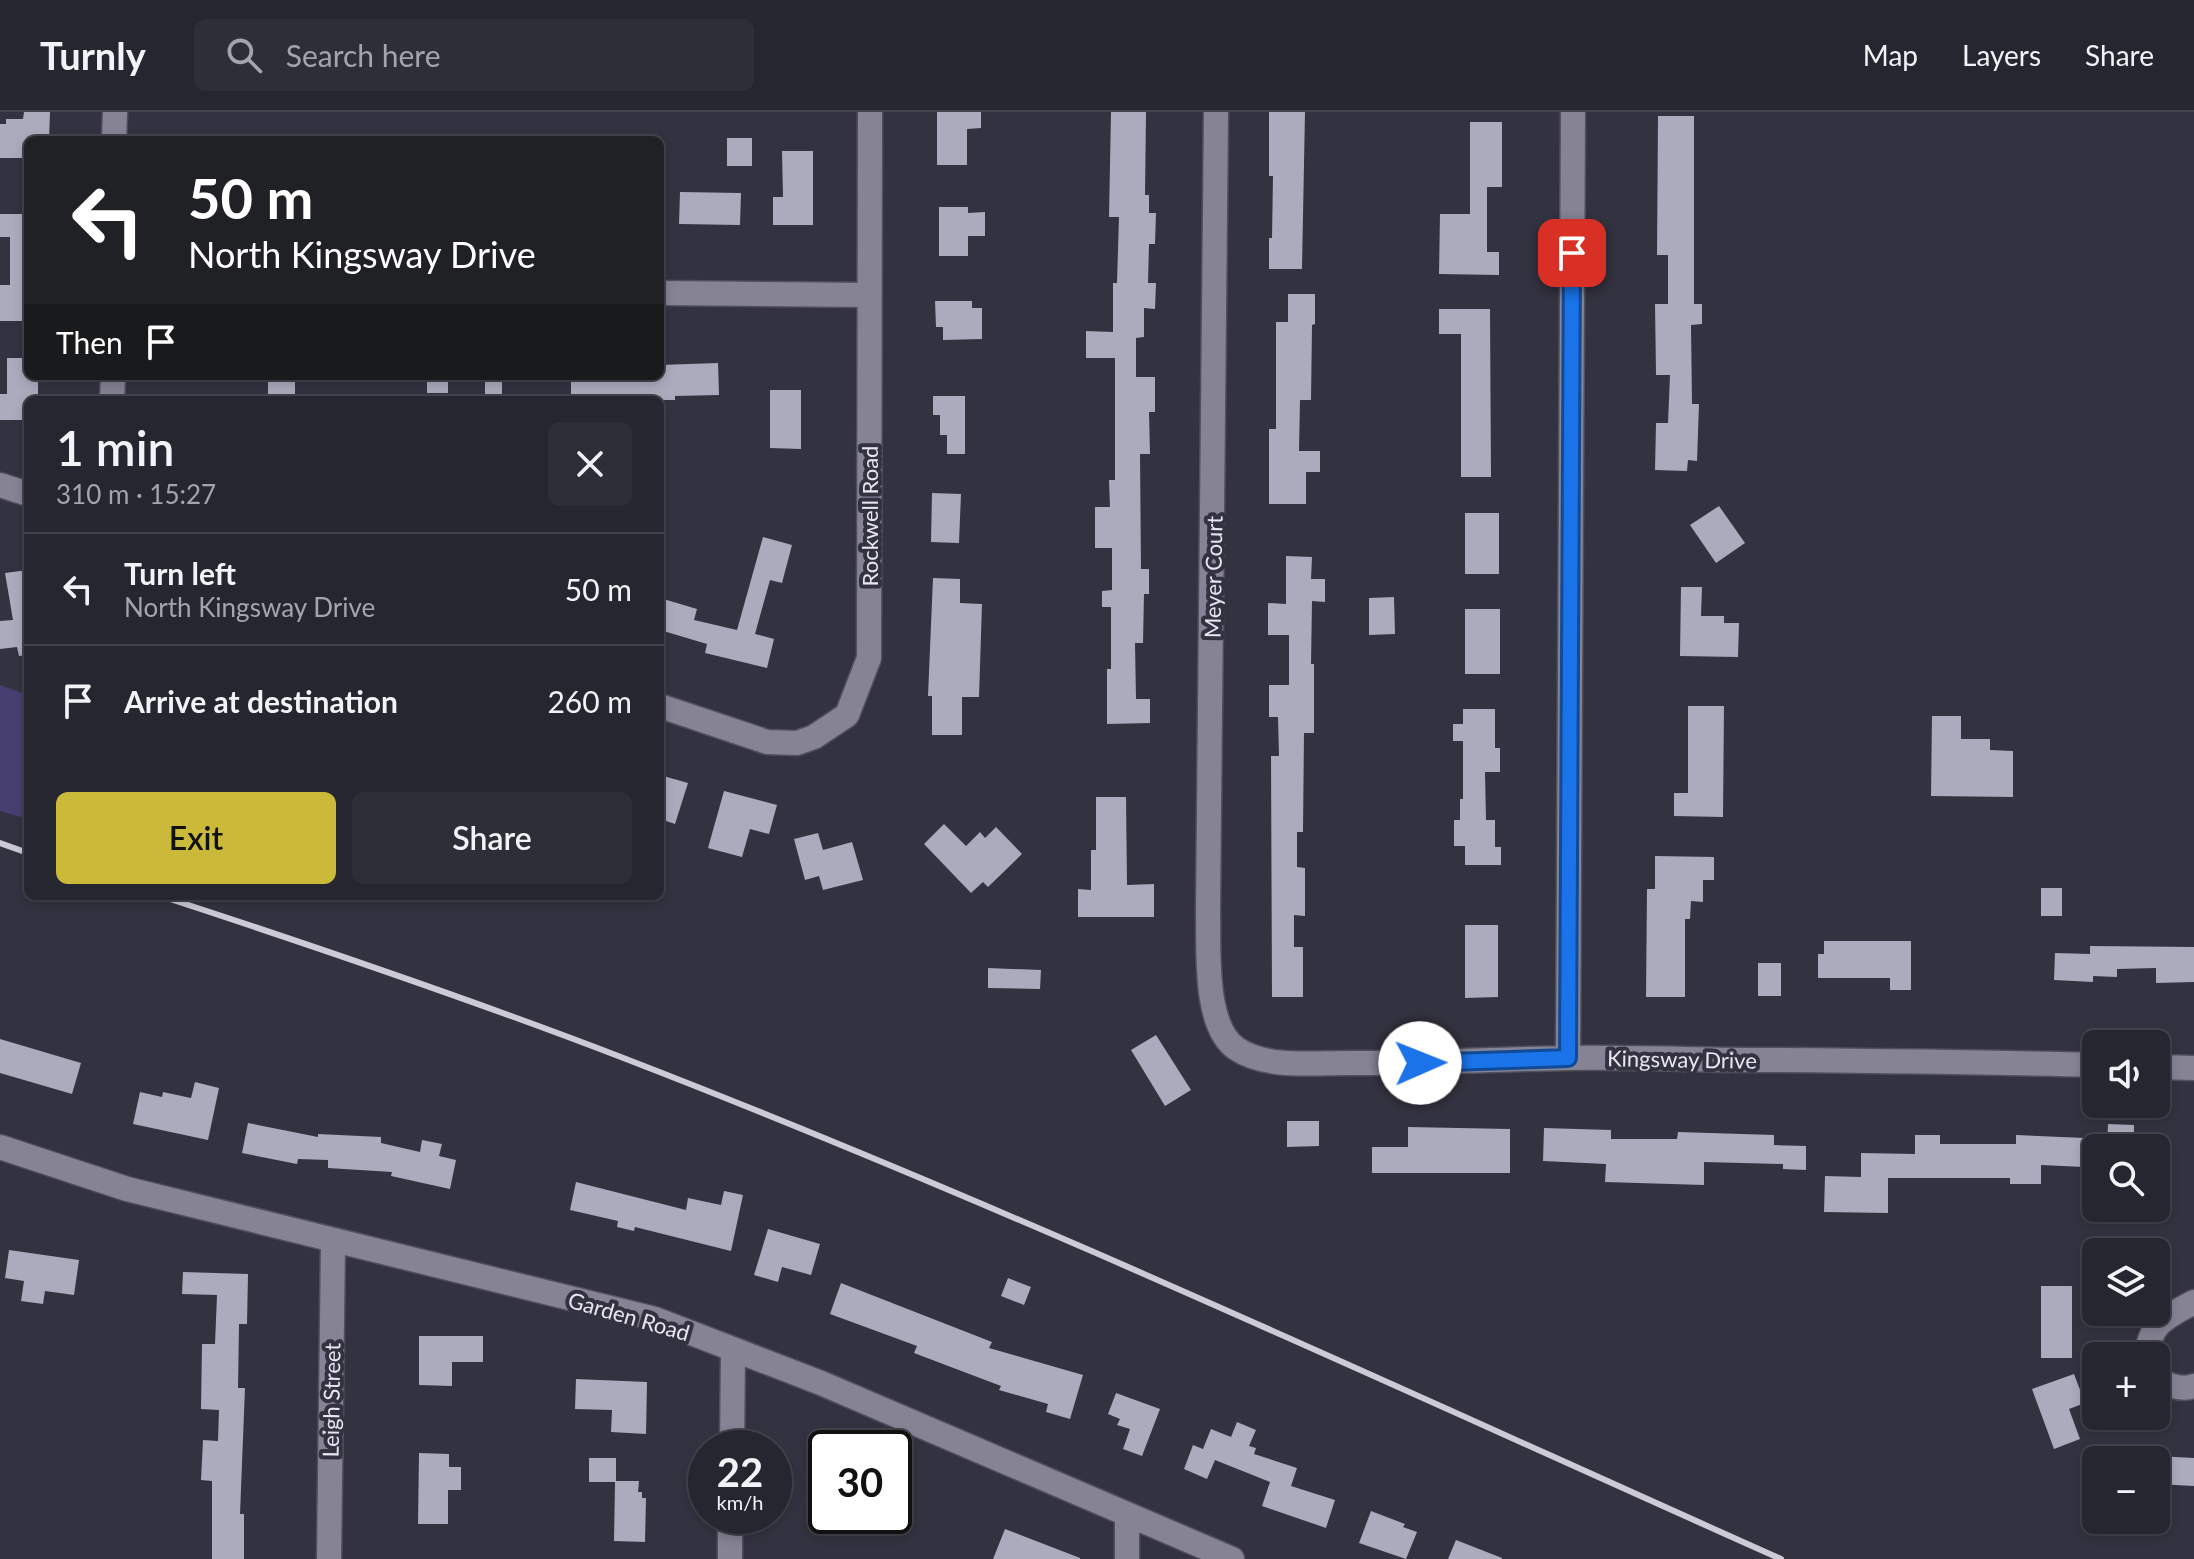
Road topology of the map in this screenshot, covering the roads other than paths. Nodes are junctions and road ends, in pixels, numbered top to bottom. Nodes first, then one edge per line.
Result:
1 (115, 112) edge
2 (870, 112) edge
3 (1216, 112) edge
4 (1573, 112) edge
5 (114, 136) edge
6 (664, 293) edge
7 (868, 295) junction
8 (0, 485) edge
9 (24, 493) edge
10 (664, 707) edge
11 (1226, 1039) joint
12 (1568, 1058) junction
13 (2082, 1065) edge
14 (2170, 1067) edge
15 (2194, 1068) edge
16 (0, 1147) edge
17 (333, 1242) junction
18 (2194, 1302) edge
19 (2149, 1342) edge
20 (733, 1350) junction
21 (2170, 1385) edge
22 (2194, 1386) edge
23 (732, 1430) edge
24 (1127, 1515) junction
25 (730, 1534) edge
26 (329, 1559) edge
27 (730, 1559) edge
28 (1127, 1559) edge
29 (1232, 1559) edge

1 - 5 street
2 - 7 street, Rockwell Road
3 - 11 street, Meyer Court
4 - 12 street
6 - 7 street
7 - 10 street, Rockwell Road
8 - 9 street
11 - 12 street, Kingsway Drive
12 - 13 street, Kingsway Drive
14 - 15 street
16 - 17 street, Garden Road
17 - 20 street, Garden Road
17 - 26 street, Leigh Street
18 - 19 street
20 - 23 street
20 - 24 street, Garden Road
21 - 22 street
24 - 28 street
24 - 29 street, Garden Road
25 - 27 street

